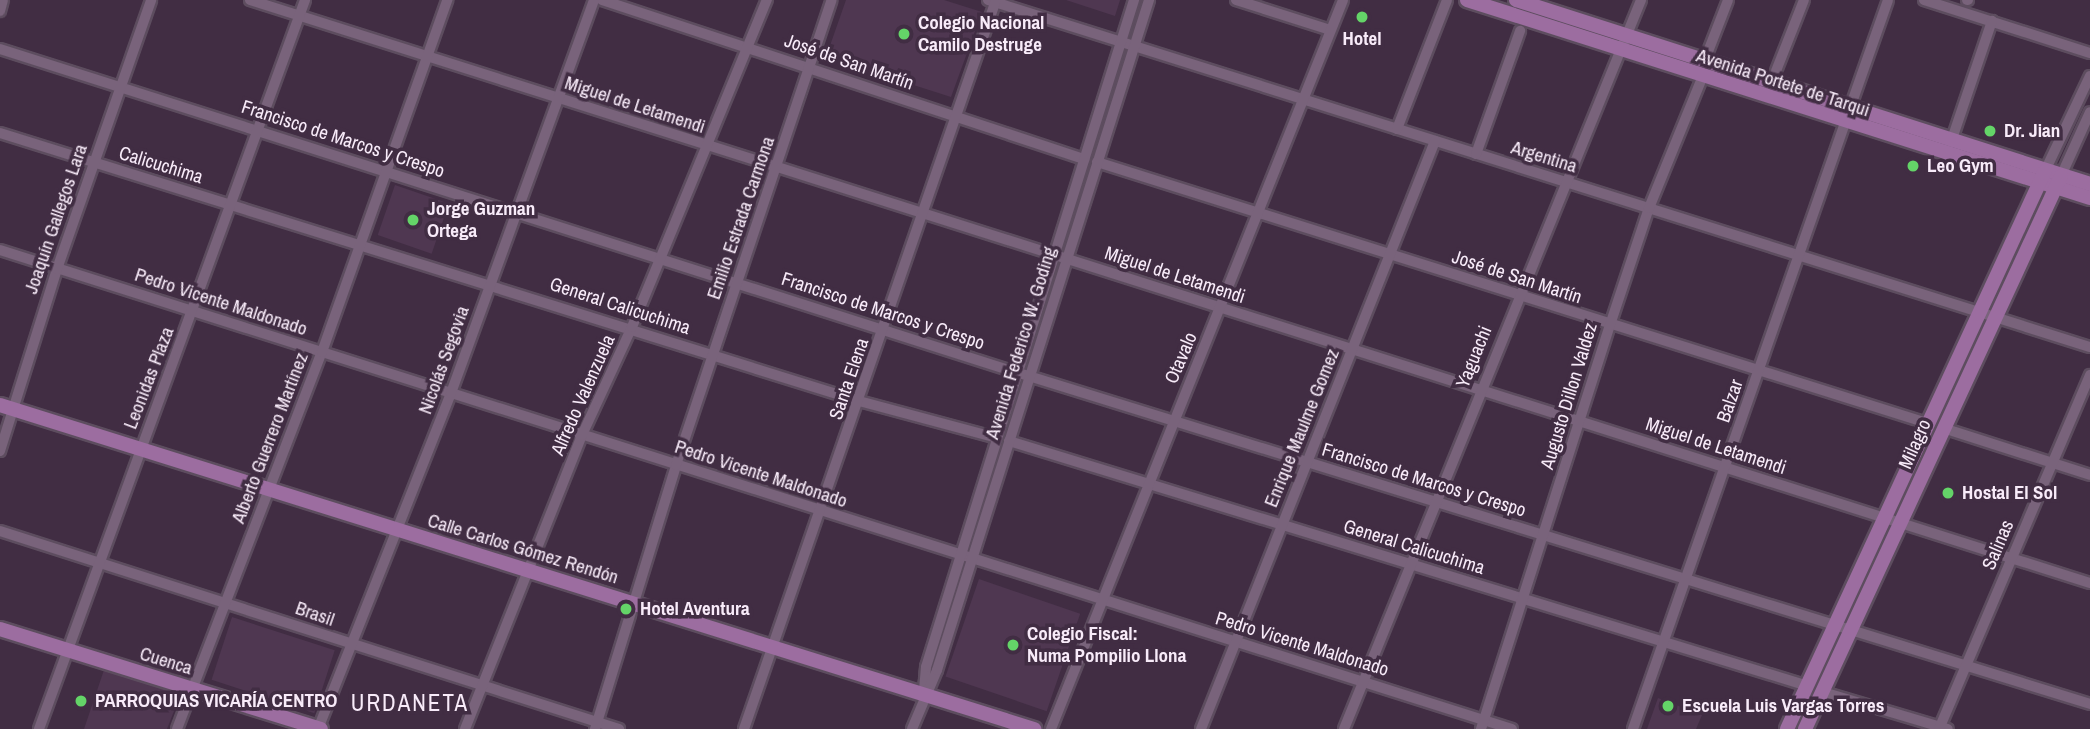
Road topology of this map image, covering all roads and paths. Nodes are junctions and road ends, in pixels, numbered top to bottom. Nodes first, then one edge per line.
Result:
1 (3, 0) edge
2 (151, 0) edge
3 (250, 0) edge
4 (305, 0) edge
5 (447, 0) edge
6 (594, 0) edge
7 (602, 0) edge
8 (767, 0) edge
9 (832, 0) edge
10 (1134, 0) edge
11 (1149, 0) edge
12 (1236, 0) edge
13 (1343, 0) edge
14 (1447, 0) edge
15 (1467, 0) edge
16 (1516, 0) edge
17 (1641, 0) edge
18 (1728, 0) edge
19 (1804, 0) edge
20 (1888, 0) edge
21 (1924, 0) edge
22 (993, 1) edge
23 (0, 11) edge
24 (299, 16) junction
25 (1992, 21) junction
26 (1330, 30) junction
27 (1520, 31) dead end
28 (1627, 35) junction
29 (1122, 42) junction
30 (1135, 46) junction
31 (749, 47) junction
32 (0, 50) edge
33 (1620, 50) junction
34 (2090, 53) edge
35 (427, 57) junction
36 (1704, 62) junction
37 (811, 68) junction
38 (1776, 71) dead end
39 (2090, 76) edge
40 (1702, 78) junction
41 (121, 86) junction
42 (561, 99) junction
43 (1304, 99) junction
44 (1850, 108) junction
45 (2090, 112) edge
46 (958, 117) junction
47 (1845, 123) junction
48 (1397, 129) junction
49 (260, 131) junction
50 (0, 133) edge
51 (1435, 141) junction
52 (1951, 142) junction
53 (706, 146) junction
54 (1476, 153) junction
55 (1084, 159) junction
56 (1097, 162) junction
57 (94, 163) junction
58 (776, 168) junction
59 (388, 172) junction
60 (2041, 177) junction
61 (1566, 182) junction
62 (2058, 182) junction
63 (2090, 184) edge
64 (2090, 198) edge
65 (233, 205) junction
66 (1649, 208) junction
67 (1258, 213) junction
68 (517, 214) junction
69 (924, 215) junction
70 (362, 243) junction
71 (0, 250) edge
72 (1053, 255) junction
73 (1390, 255) junction
74 (1799, 255) junction
75 (661, 258) junction
76 (1065, 259) junction
77 (57, 268) junction
78 (736, 282) junction
79 (491, 283) junction
80 (1517, 296) junction
81 (1221, 308) junction
82 (193, 311) junction
83 (1977, 312) junction
84 (1995, 318) junction
85 (1610, 325) junction
86 (632, 327) junction
87 (886, 327) junction
88 (2090, 347) edge
89 (1352, 349) junction
90 (322, 352) junction
91 (715, 355) junction
92 (1759, 371) junction
93 (1016, 372) junction
94 (2090, 375) edge
95 (1029, 376) junction
96 (1480, 390) junction
97 (452, 393) junction
98 (859, 401) junction
99 (6, 407) edge
100 (1174, 421) junction
101 (1580, 421) junction
102 (1927, 423) junction
103 (1943, 428) junction
104 (582, 435) junction
105 (997, 438) junction
106 (1009, 441) junction
107 (141, 449) junction
108 (0, 451) edge
109 (1307, 462) junction
110 (2052, 463) junction
111 (676, 466) junction
112 (1725, 467) junction
113 (2090, 475) edge
114 (1150, 484) junction
115 (269, 489) junction
116 (1436, 502) junction
117 (821, 511) junction
118 (1885, 518) junction
119 (1901, 523) junction
120 (1282, 525) junction
121 (397, 529) junction
122 (0, 531) edge
123 (1543, 535) junction
124 (960, 555) junction
125 (2011, 558) junction
126 (972, 559) junction
127 (98, 562) junction
128 (1410, 564) junction
129 (529, 571) junction
130 (1686, 579) junction
131 (2090, 583) edge
132 (1523, 599) junction
133 (1103, 600) junction
134 (226, 603) junction
135 (635, 604) junction
136 (0, 629) edge
137 (1844, 629) junction
138 (1236, 642) junction
139 (1664, 642) junction
140 (353, 646) junction
141 (774, 648) junction
142 (65, 649) junction
143 (1966, 666) junction
144 (1363, 682) junction
145 (1808, 686) junction
146 (482, 687) junction
147 (193, 689) junction
148 (1823, 692) junction
149 (924, 695) junction
150 (2090, 704) edge
151 (1482, 725) edge
152 (596, 726) edge
153 (1942, 728) edge
154 (39, 729) edge
155 (177, 729) edge
156 (319, 729) edge
157 (465, 729) edge
158 (619, 729) edge
159 (744, 729) edge
160 (912, 729) edge
161 (1034, 729) edge
162 (1051, 729) edge
163 (1201, 729) edge
164 (1343, 729) edge
165 (1512, 729) edge
166 (1633, 729) edge
167 (1787, 729) edge
168 (1805, 729) edge

1 - 23 street
2 - 41 street, Joaquín Gallegos Lara
3 - 24 street, Miguel de Letamendi
4 - 24 street, Leonidas Plaza
5 - 35 street, Alberto Guerrero Martínez
6 - 42 street, Nicolás Segovia
7 - 31 street, José de San Martín
8 - 31 street, Alfredo Valenzuela
9 - 37 street, Emilio Estrada Carmona
10 - 29 street, Avenida Federico W. Goding
11 - 30 street, Avenida Federico W. Goding
12 - 26 street
13 - 26 street, Otavalo
14 - 48 street
15 - 33 main road, Avenida Portete de Tarqui
16 - 28 main road, Avenida Portete de Tarqui
17 - 28 street, Yaguachi
18 - 36 street
19 - 38 street
20 - 44 street
21 - 25 street
22 - 29 street, Argentina
22 - 46 street, Santa Elena
24 - 35 street, Miguel de Letamendi
24 - 49 street, Leonidas Plaza
25 - 34 street
25 - 52 street
26 - 43 street, Otavalo
27 - 54 street
28 - 33 street, Yaguachi
28 - 36 main road, Avenida Portete de Tarqui
29 - 30 street, Argentina
29 - 55 street, Avenida Federico W. Goding
30 - 43 street, Argentina
30 - 56 street, Avenida Federico W. Goding
31 - 37 street, José de San Martín
31 - 53 street, Alfredo Valenzuela
32 - 41 street, Francisco de Marcos y Crespo
33 - 40 main road, Avenida Portete de Tarqui
33 - 61 street, Yaguachi
35 - 42 street, Miguel de Letamendi
35 - 59 street, Alberto Guerrero Martínez
36 - 44 main road, Avenida Portete de Tarqui
37 - 46 street, José de San Martín
37 - 58 street, Emilio Estrada Carmona
39 - 60 street
40 - 47 main road, Avenida Portete de Tarqui
40 - 66 street, Augusto Dillon Valdez
41 - 49 street, Francisco de Marcos y Crespo
41 - 57 street, Joaquín Gallegos Lara
42 - 53 street, Miguel de Letamendi
42 - 68 street, Nicolás Segovia
43 - 48 street, Argentina
43 - 67 street, Otavalo
44 - 52 main road, Avenida Portete de Tarqui
45 - 62 street
46 - 55 street, José de San Martín
46 - 69 street, Santa Elena
47 - 60 main road, Avenida Portete de Tarqui
47 - 74 street, Balzar
48 - 51 street, Argentina
49 - 59 street, Francisco de Marcos y Crespo
49 - 65 street, Leonidas Plaza
50 - 57 street, Calicuchima
51 - 54 street, Argentina
51 - 73 street, Enrique Maulme Gomez
52 - 60 main road, Avenida Portete de Tarqui
53 - 58 street, Miguel de Letamendi
53 - 75 street, Alfredo Valenzuela
54 - 61 street, Argentina
55 - 72 street, Avenida Federico W. Goding
56 - 67 street, José de San Martín
56 - 76 street, Avenida Federico W. Goding
57 - 65 street, Calicuchima
57 - 77 street, Joaquín Gallegos Lara
58 - 69 street, Miguel de Letamendi
58 - 78 street, Emilio Estrada Carmona
59 - 68 street, Francisco de Marcos y Crespo
59 - 70 street, Alberto Guerrero Martínez
60 - 62 main road, Avenida Portete de Tarqui
60 - 83 main road
61 - 66 street, Argentina
61 - 80 street, Yaguachi
62 - 63 main road, Avenida Portete de Tarqui
62 - 64 main road, Avenida Portete de Tarqui
62 - 84 main road, Milagro
65 - 70 street, General Calicuchima
65 - 82 street, Leonidas Plaza
66 - 74 street, Argentina
66 - 85 street, Augusto Dillon Valdez
67 - 73 street, José de San Martín
67 - 81 street, Otavalo
68 - 75 street, Francisco de Marcos y Crespo
68 - 79 street, Nicolás Segovia
69 - 72 street, Miguel de Letamendi
69 - 87 street, Santa Elena
70 - 79 street, General Calicuchima
70 - 90 street, Alberto Guerrero Martínez
71 - 77 street, Pedro Vicente Maldonado
72 - 76 street, Miguel de Letamendi
72 - 93 street, Avenida Federico W. Goding
73 - 80 street, José de San Martín
73 - 89 street, Enrique Maulme Gomez
74 - 83 street, Argentina
74 - 92 street, Balzar
75 - 78 street, Francisco de Marcos y Crespo
75 - 86 street, Alfredo Valenzuela
76 - 81 street, Miguel de Letamendi
76 - 95 street, Avenida Federico W. Goding
77 - 82 street, Pedro Vicente Maldonado
77 - 99 street, Joaquín Gallegos Lara
78 - 87 street, Francisco de Marcos y Crespo
78 - 91 street, Emilio Estrada Carmona
79 - 86 street, General Calicuchima
79 - 97 street, Nicolás Segovia
80 - 85 street, José de San Martín
80 - 96 street, Yaguachi
81 - 89 street, Miguel de Letamendi
81 - 100 street, Otavalo
82 - 90 street, Pedro Vicente Maldonado
82 - 107 street, Leonidas Plaza
83 - 84 street, Argentina
83 - 102 main road, Milagro
84 - 88 street, Argentina
84 - 103 main road, Milagro
85 - 92 street, José de San Martín
85 - 101 street, Augusto Dillon Valdez
86 - 91 street, General Calicuchima
86 - 104 street, Alfredo Valenzuela
87 - 93 street, Francisco de Marcos y Crespo
87 - 98 street, Santa Elena
89 - 96 street, Miguel de Letamendi
89 - 109 street, Enrique Maulme Gomez
90 - 97 street, Pedro Vicente Maldonado
90 - 115 street, Alberto Guerrero Martínez
91 - 98 street, General Calicuchima
91 - 111 street, Emilio Estrada Carmona
92 - 102 street, José de San Martín
92 - 112 street, Balzar
93 - 95 street, Francisco de Marcos y Crespo
93 - 105 street, Avenida Federico W. Goding
94 - 110 street, Salinas
95 - 100 street, Francisco de Marcos y Crespo
95 - 106 street, Avenida Federico W. Goding
96 - 101 street, Miguel de Letamendi
96 - 116 street, Yaguachi
97 - 104 street, Pedro Vicente Maldonado
97 - 121 street, Nicolás Segovia
98 - 105 street, General Calicuchima
98 - 117 street, Santa Elena
99 - 107 main road, Calle Carlos Gómez Rendón
99 - 108 street, Joaquín Gallegos Lara
100 - 109 street, Francisco de Marcos y Crespo
100 - 114 street, Otavalo
101 - 112 street, Miguel de Letamendi
101 - 123 street, Augusto Dillon Valdez
102 - 118 main road, Milagro
103 - 110 street
103 - 119 main road, Milagro
104 - 111 street, Pedro Vicente Maldonado
104 - 129 street, Alfredo Valenzuela
105 - 124 street, Avenida Federico W. Goding
106 - 114 street, General Calicuchima
106 - 126 street, Avenida Federico W. Goding
107 - 115 main road, Calle Carlos Gómez Rendón
107 - 127 street, Leonidas Plaza
109 - 116 street, Francisco de Marcos y Crespo
109 - 120 street, Enrique Maulme Gomez
110 - 113 street
110 - 125 street, Salinas
111 - 117 street, Pedro Vicente Maldonado
111 - 135 street, Emilio Estrada Carmona
112 - 118 street, Miguel de Letamendi
112 - 130 street, Balzar
114 - 120 street, General Calicuchima
114 - 133 street, Otavalo
115 - 121 main road, Calle Carlos Gómez Rendón
115 - 134 street, Alberto Guerrero Martínez
116 - 123 street, Francisco de Marcos y Crespo
116 - 128 street, Yaguachi
117 - 124 street, Pedro Vicente Maldonado
117 - 141 street, Santa Elena
118 - 119 street, Miguel de Letamendi
118 - 137 main road, Milagro
119 - 125 street, Miguel de Letamendi
119 - 137 main road, Milagro
120 - 128 street, General Calicuchima
120 - 138 street, Enrique Maulme Gomez
121 - 129 main road, Calle Carlos Gómez Rendón
121 - 140 street, Nicolás Segovia
122 - 127 street, Brasil
123 - 130 street, Francisco de Marcos y Crespo
123 - 132 street, Augusto Dillon Valdez
124 - 126 street, Pedro Vicente Maldonado
124 - 149 street, Avenida Federico W. Goding
125 - 131 street, Miguel de Letamendi
125 - 143 street, Salinas
126 - 133 street, Pedro Vicente Maldonado
126 - 149 street, Avenida Federico W. Goding
127 - 134 street, Brasil
127 - 142 street, Leonidas Plaza
128 - 132 street, General Calicuchima
128 - 144 street, Yaguachi
129 - 135 main road, Calle Carlos Gómez Rendón
129 - 146 street, Alfredo Valenzuela
130 - 137 street, Francisco de Marcos y Crespo
130 - 139 street, Balzar
132 - 139 street, General Calicuchima
132 - 151 street, Augusto Dillon Valdez
133 - 138 street, Pedro Vicente Maldonado
133 - 162 street, Otavalo
134 - 140 street, Brasil
134 - 147 street, Alberto Guerrero Martínez
135 - 141 main road, Calle Carlos Gómez Rendón
135 - 152 street, Emilio Estrada Carmona
136 - 142 main road, Cuenca
137 - 143 street, Francisco de Marcos y Crespo
137 - 145 main road, Milagro
137 - 148 main road, Milagro
138 - 144 street, Pedro Vicente Maldonado
138 - 163 street, Enrique Maulme Gomez
139 - 145 street, General Calicuchima
139 - 166 street, Balzar
140 - 146 street, Brasil
140 - 156 street, Nicolás Segovia
141 - 149 main road, Calle Carlos Gómez Rendón
141 - 159 street, Santa Elena
142 - 147 main road, Cuenca
142 - 154 street, Leonidas Plaza
143 - 150 street, Francisco de Marcos y Crespo
143 - 153 street, Salinas
144 - 151 street, Pedro Vicente Maldonado
144 - 164 street, Yaguachi
145 - 167 main road, Milagro
146 - 152 street, Brasil
146 - 157 street, Alfredo Valenzuela
147 - 155 street, Alberto Guerrero Martínez
147 - 156 main road, Cuenca
148 - 153 street
148 - 168 main road, Milagro
149 - 160 street, Avenida Federico W. Goding
149 - 161 main road, Calle Carlos Gómez Rendón
151 - 165 street, Pedro Vicente Maldonado
152 - 158 street, Brasil

